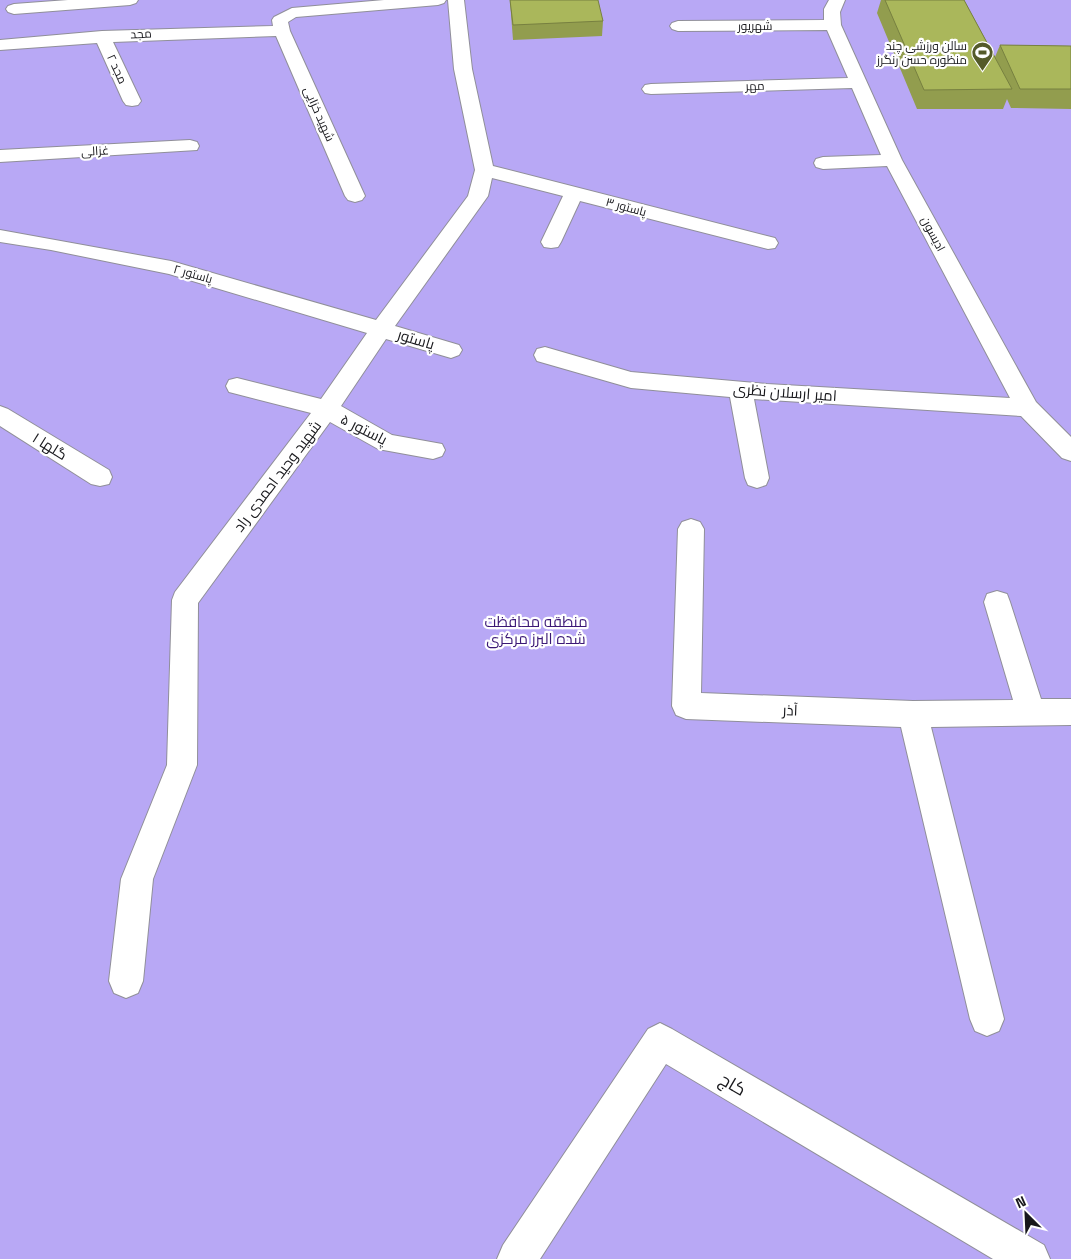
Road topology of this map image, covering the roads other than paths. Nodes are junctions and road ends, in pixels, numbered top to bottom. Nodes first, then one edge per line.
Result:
1 (130, 0) edge
2 (438, 0) edge
3 (456, 0) edge
4 (837, 0) edge
5 (17, 5) edge
6 (5, 24) dead end
7 (678, 26) dead end
8 (833, 26) junction
9 (282, 31) junction
10 (102, 36) junction
11 (0, 45) edge
12 (859, 83) junction
13 (650, 89) dead end
14 (132, 101) dead end
15 (190, 146) dead end
16 (0, 156) edge
17 (893, 160) junction
18 (823, 163) dead end
19 (484, 170) junction
20 (574, 193) junction
21 (355, 196) dead end
22 (0, 236) edge
23 (551, 242) dead end
24 (768, 244) dead end
25 (382, 328) junction
26 (451, 350) dead end
27 (545, 355) dead end
28 (237, 386) dead end
29 (740, 389) junction
30 (1027, 408) junction
31 (327, 409) junction
32 (0, 415) edge
33 (433, 450) dead end
34 (1071, 452) edge
35 (100, 477) dead end
36 (757, 478) dead end
37 (691, 529) dead end
38 (997, 602) dead end
39 (1030, 712) junction
40 (1071, 712) edge
41 (914, 714) junction
42 (126, 981) dead end
43 (987, 1019) dead end
44 (517, 1259) edge
45 (1030, 1259) edge

1 - 5 street
2 - 9 street
3 - 19 street, شهید وحید احمدی راد
4 - 8 street, ادیسون
5 - 6 street
7 - 8 street, شهریور
8 - 12 street, ادیسون
9 - 10 street, مجد
9 - 21 street, شهید خزایی
10 - 11 street, مجد
10 - 14 street, مجد ۲
12 - 13 street, مهر
12 - 17 street, ادیسون
15 - 16 street, غزالی
17 - 18 street
17 - 30 street, ادیسون
19 - 20 street, پاستور ۳
19 - 25 street, شهید وحید احمدی راد
20 - 23 street
20 - 24 street, پاستور ۳
22 - 25 street, پاستور ۲
25 - 26 street, پاستور
25 - 31 street, شهید وحید احمدی راد
27 - 29 street, امیر ارسلان نظری
28 - 31 street, پاستور ۵
29 - 30 street, امیر ارسلان نظری
29 - 36 street
30 - 34 street, ادیسون
31 - 33 street, پاستور ۵
31 - 42 street, شهید وحید احمدی راد
32 - 35 street, گلها ۱
37 - 41 street, آذر
38 - 39 street
39 - 40 street, آذر
39 - 41 street, آذر
41 - 43 street
44 - 45 street, کاج

